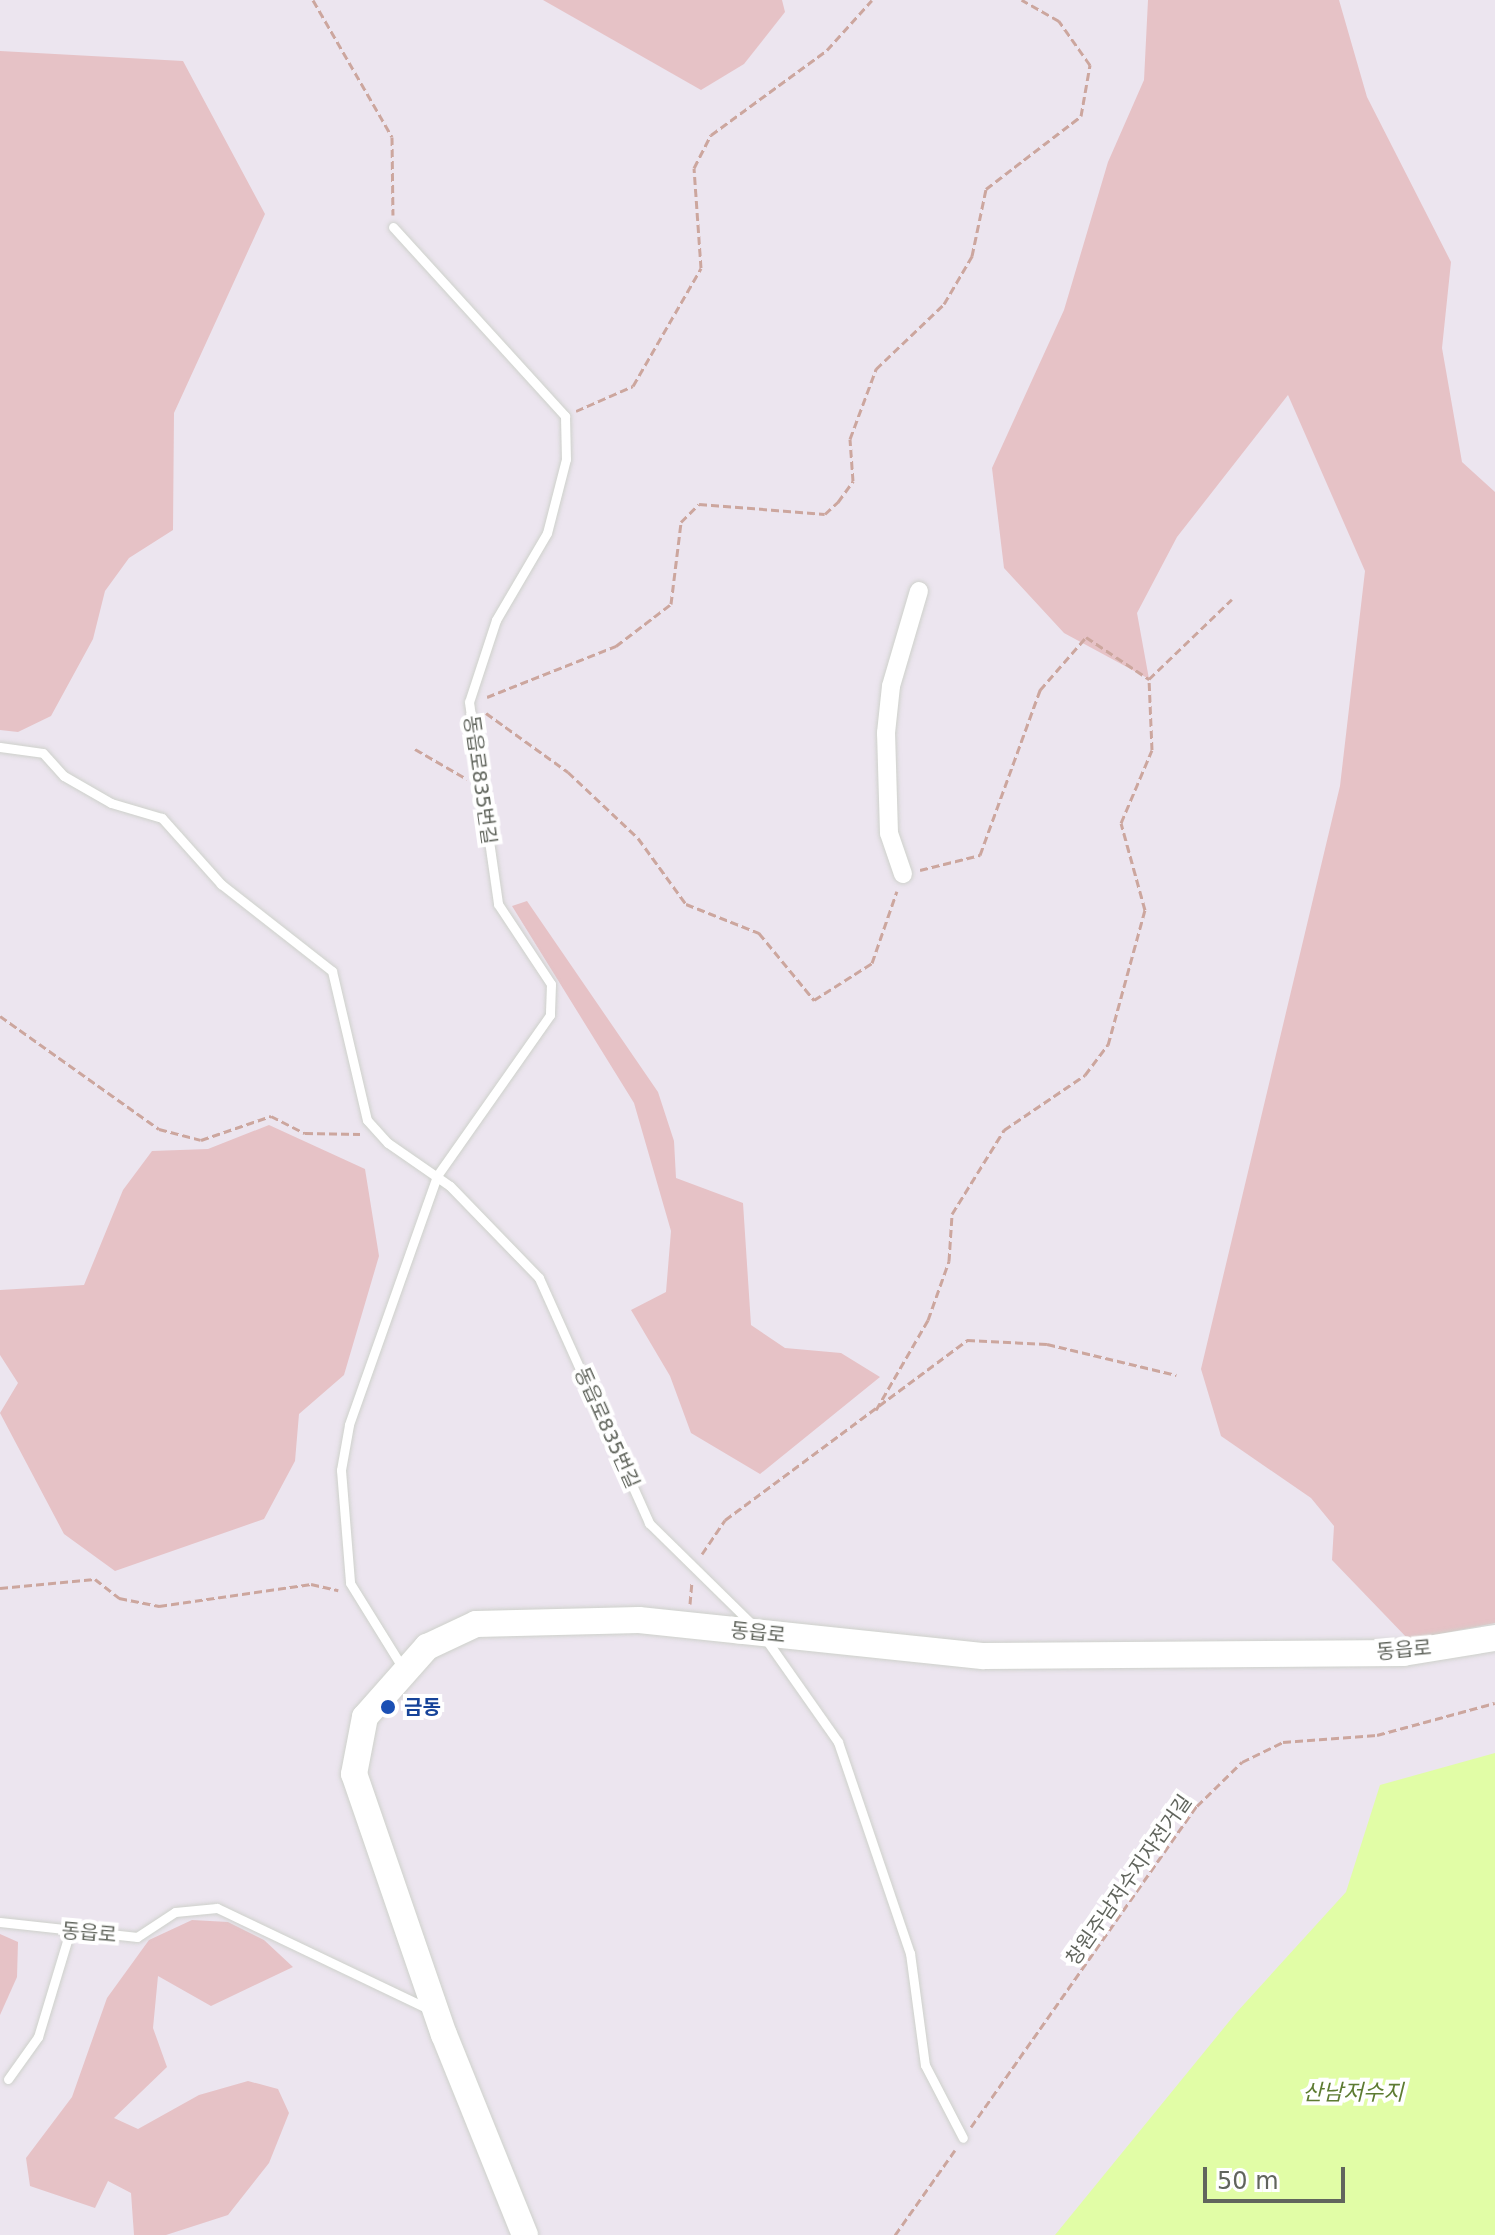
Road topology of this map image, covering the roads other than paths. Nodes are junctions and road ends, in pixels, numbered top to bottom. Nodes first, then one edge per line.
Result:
1 (393, 227) road end
2 (919, 591) dead end
3 (0, 747) edge
4 (903, 874) road end
5 (437, 1176) junction
6 (761, 1633) junction
7 (1495, 1638) edge
8 (406, 1672) junction
9 (0, 1922) edge
10 (70, 1931) junction
11 (436, 2012) junction
12 (8, 2079) dead end
13 (963, 2138) road end
14 (525, 2235) edge

1 - 5 lane, 동읍로835번길
2 - 4 street
3 - 5 lane, 동읍로835번길
5 - 6 lane, 동읍로835번길
5 - 8 lane, 동읍로835번길
6 - 7 street, 동읍로
6 - 8 street, 동읍로
6 - 13 lane, 동읍로835번길
8 - 11 street, 동읍로
9 - 10 lane, 동읍로
10 - 11 lane, 동읍로
10 - 12 lane
11 - 14 street, 동읍로

